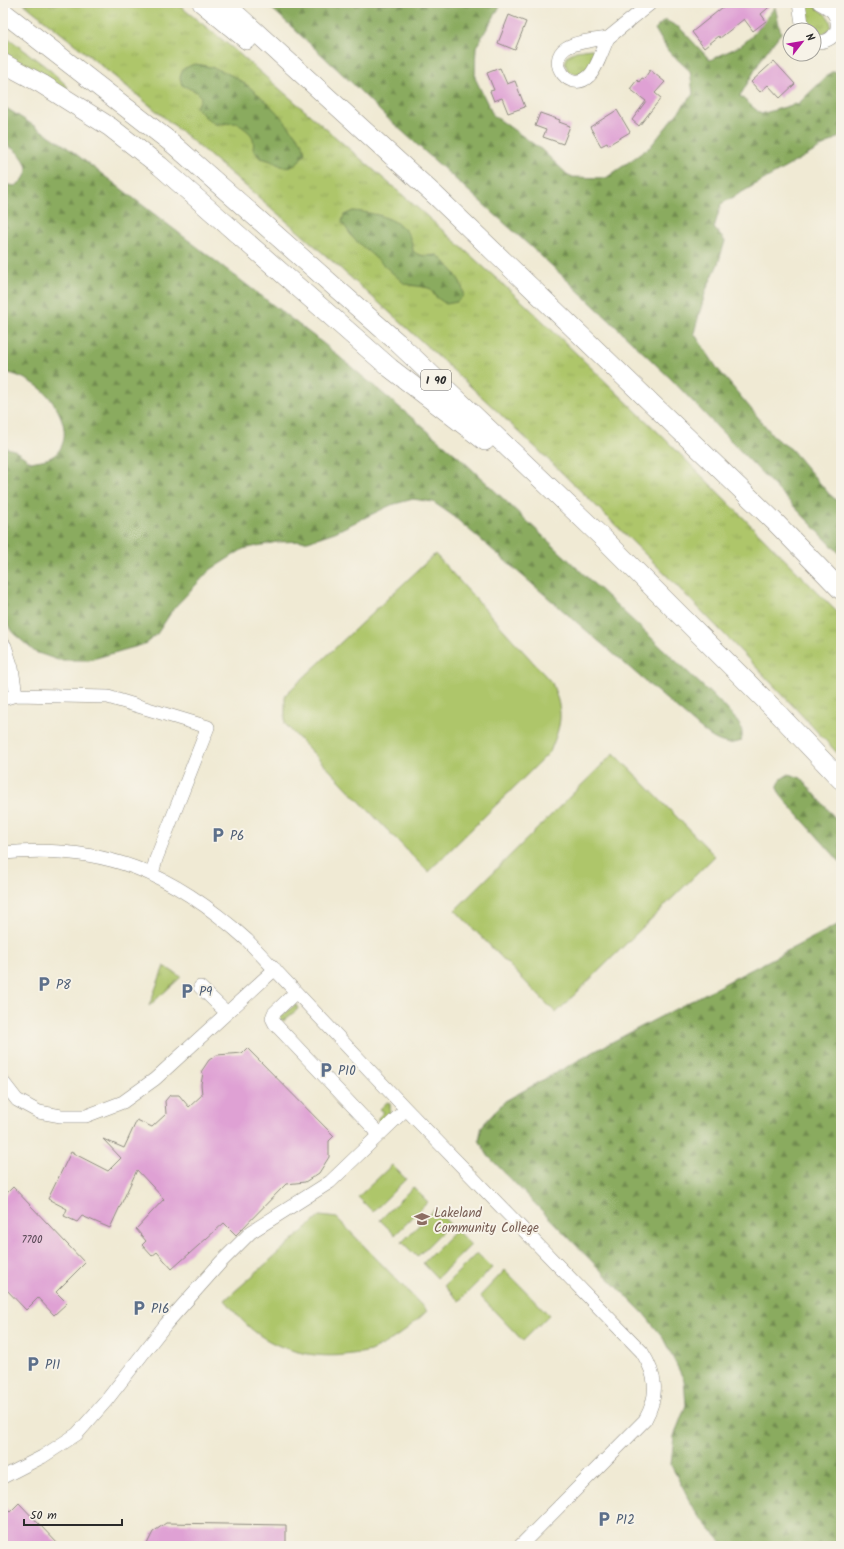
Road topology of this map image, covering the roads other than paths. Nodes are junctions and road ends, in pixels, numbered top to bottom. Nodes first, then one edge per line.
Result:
1 (202, 3) edge
2 (224, 3) edge
3 (651, 3) edge
4 (800, 3) edge
5 (819, 3) edge
6 (3, 12) edge
7 (801, 22) edge
8 (608, 38) dead end
9 (822, 42) edge
10 (3, 63) edge
11 (436, 196) junction
12 (564, 502) junction
13 (841, 590) edge
14 (3, 644) edge
15 (16, 696) junction
16 (3, 698) edge
17 (841, 780) edge
18 (3, 853) edge
19 (152, 874) junction
20 (275, 969) junction
21 (200, 987) dead end
22 (296, 992) junction
23 (226, 1012) junction
24 (3, 1082) edge
25 (406, 1109) junction
26 (376, 1130) junction
27 (3, 1477) edge
28 (520, 1546) edge

1 - 11 highway
2 - 11 highway
3 - 8 street
4 - 7 street
5 - 9 street
6 - 12 highway, I 90
10 - 12 highway
11 - 13 highway
12 - 17 highway, I 90
14 - 15 street
15 - 16 street
15 - 19 street
18 - 19 street
19 - 20 street
20 - 22 street
20 - 23 street
21 - 23 street
22 - 25 street
22 - 26 street
23 - 24 street
25 - 26 street
25 - 28 street
26 - 27 street

